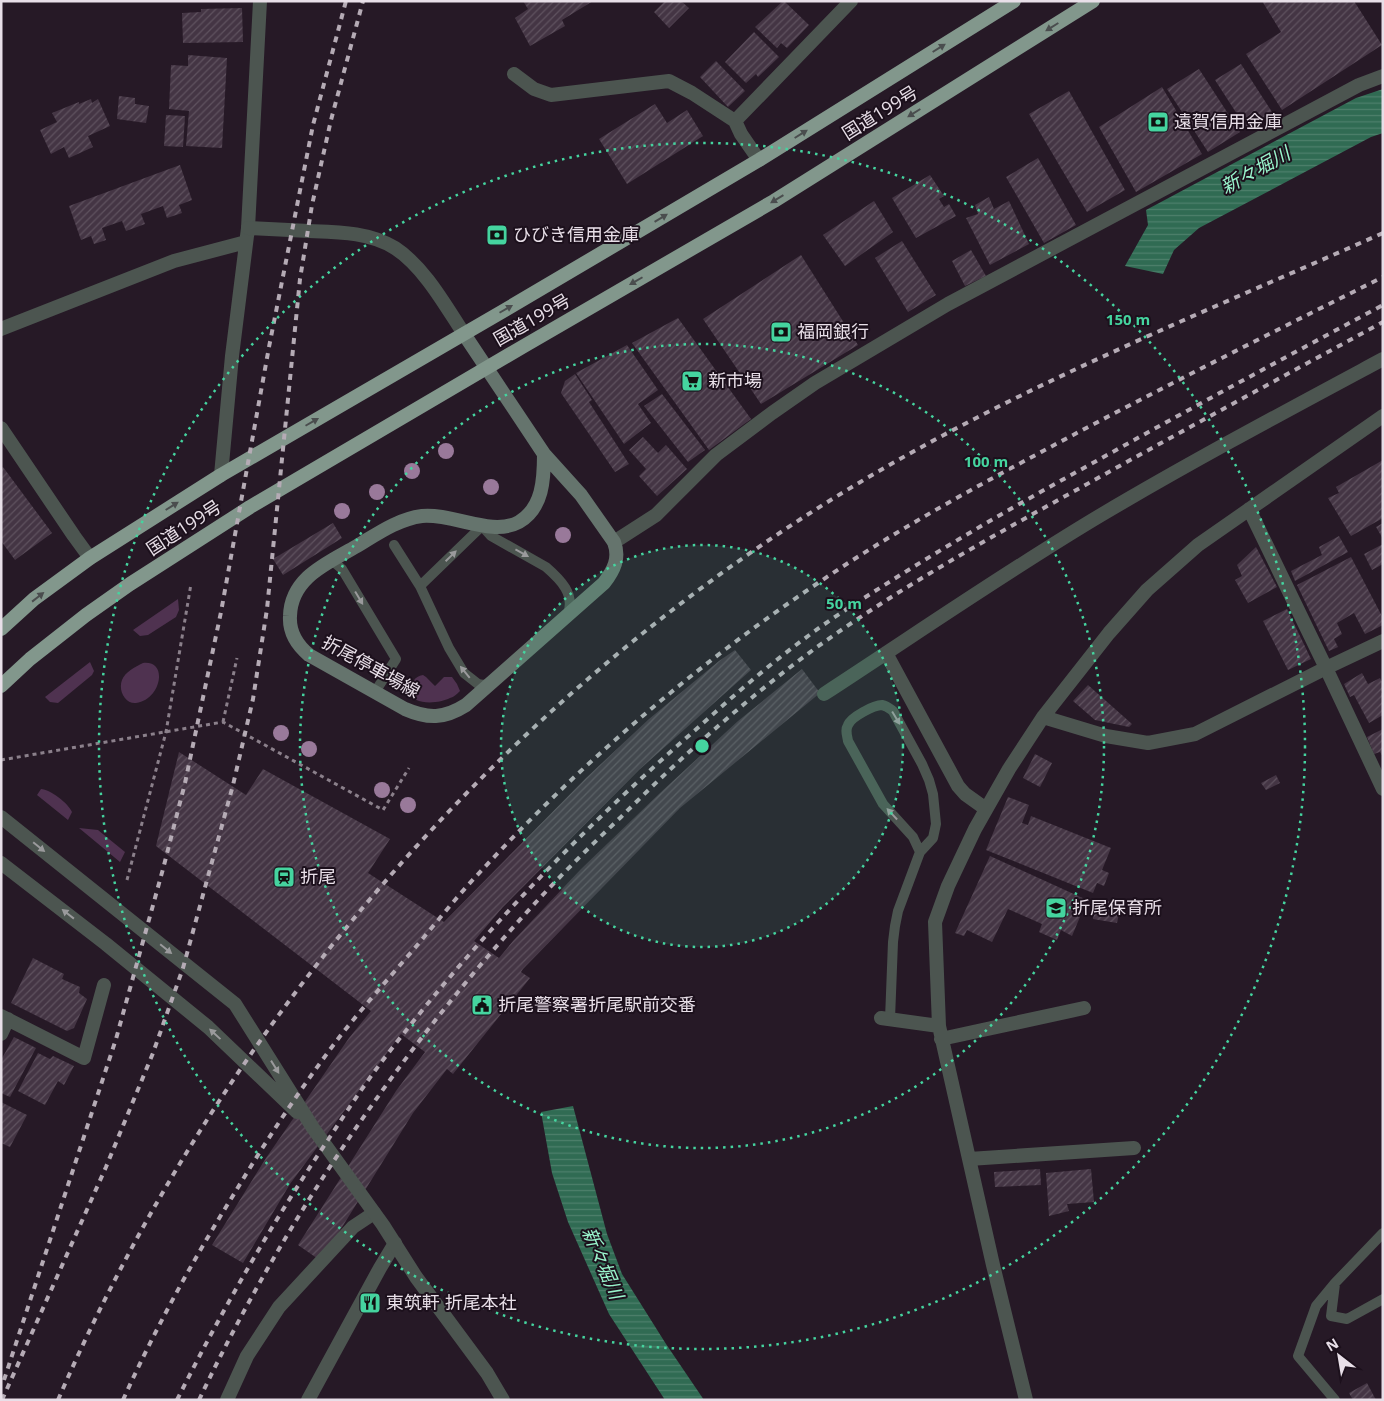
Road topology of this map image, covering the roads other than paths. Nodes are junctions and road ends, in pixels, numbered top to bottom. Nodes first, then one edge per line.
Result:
1 (260, 1) edge
2 (852, 1) edge
3 (1014, 1) edge
4 (1094, 1) edge
5 (514, 74) dead end
6 (1383, 76) edge
7 (735, 121) junction
8 (759, 160) junction
9 (248, 228) junction
10 (246, 242) junction
11 (1, 329) edge
12 (464, 334) junction
13 (1383, 359) edge
14 (486, 368) junction
15 (1383, 416) edge
16 (1, 428) edge
17 (544, 454) junction
18 (220, 475) junction
19 (1249, 509) junction
20 (482, 526) junction
21 (614, 542) junction
22 (394, 545) dead end
23 (90, 558) junction
24 (329, 562) junction
25 (420, 586) junction
26 (568, 614) junction
27 (1, 629) edge
28 (1383, 641) edge
29 (886, 653) junction
30 (1326, 668) junction
31 (489, 684) junction
32 (1, 686) edge
33 (375, 692) junction
34 (824, 694) dead end
35 (1043, 717) junction
36 (1383, 789) edge
37 (986, 809) junction
38 (1, 817) edge
39 (920, 852) junction
40 (1, 863) edge
41 (104, 985) dead end
42 (1084, 1008) dead end
43 (5, 1018) edge
44 (885, 1018) joint
45 (940, 1032) junction
46 (1, 1034) edge
47 (314, 1128) junction
48 (1134, 1148) dead end
49 (969, 1159) junction
50 (374, 1213) junction
51 (1383, 1233) edge
52 (395, 1244) junction
53 (1335, 1283) junction
54 (1383, 1299) edge
55 (227, 1400) edge
56 (308, 1400) edge
57 (503, 1400) edge
58 (1026, 1400) edge
59 (1335, 1400) edge

1 - 9 street
2 - 7 street
8 -> 3 highway, 国道199号
4 -> 14 highway, 国道199号
5 - 7 street
6 - 21 street
7 - 8 street
12 -> 8 highway, 国道199号
9 - 10 street
9 - 12 street
10 - 11 street
10 - 18 street
12 - 14 main road
18 -> 12 highway, 国道199号
13 - 29 street
14 - 17 main road
14 - 32 highway, 国道199号
15 - 19 street
16 - 23 street
17 - 20 main road, 折尾停車場線
17 - 21 main road
23 -> 18 highway, 国道199号
19 - 30 street
19 - 35 street
20 - 24 main road, 折尾停車場線
25 -> 20 lane
20 -> 26 lane
21 - 26 main road, 折尾停車場線
22 - 25 lane
27 -> 23 highway, 国道199号
24 -> 33 lane
24 - 33 main road, 折尾停車場線
31 -> 25 lane
26 - 31 main road, 折尾停車場線
28 - 30 street
29 - 34 street
29 - 37 street
30 - 35 street
30 - 36 street
31 - 33 main road, 折尾停車場線
35 - 37 street
37 - 45 street
38 -> 47 street
39 -> 39 lane
39 - 44 lane
47 -> 40 street
41 - 43 street
42 - 45 street
43 - 46 street
44 - 45 street
45 - 49 street
47 - 50 street
48 - 49 street
49 - 58 street
50 - 52 street
50 - 55 street
51 - 53 lane
52 - 56 street
52 - 57 street
53 - 54 lane
53 - 59 lane

